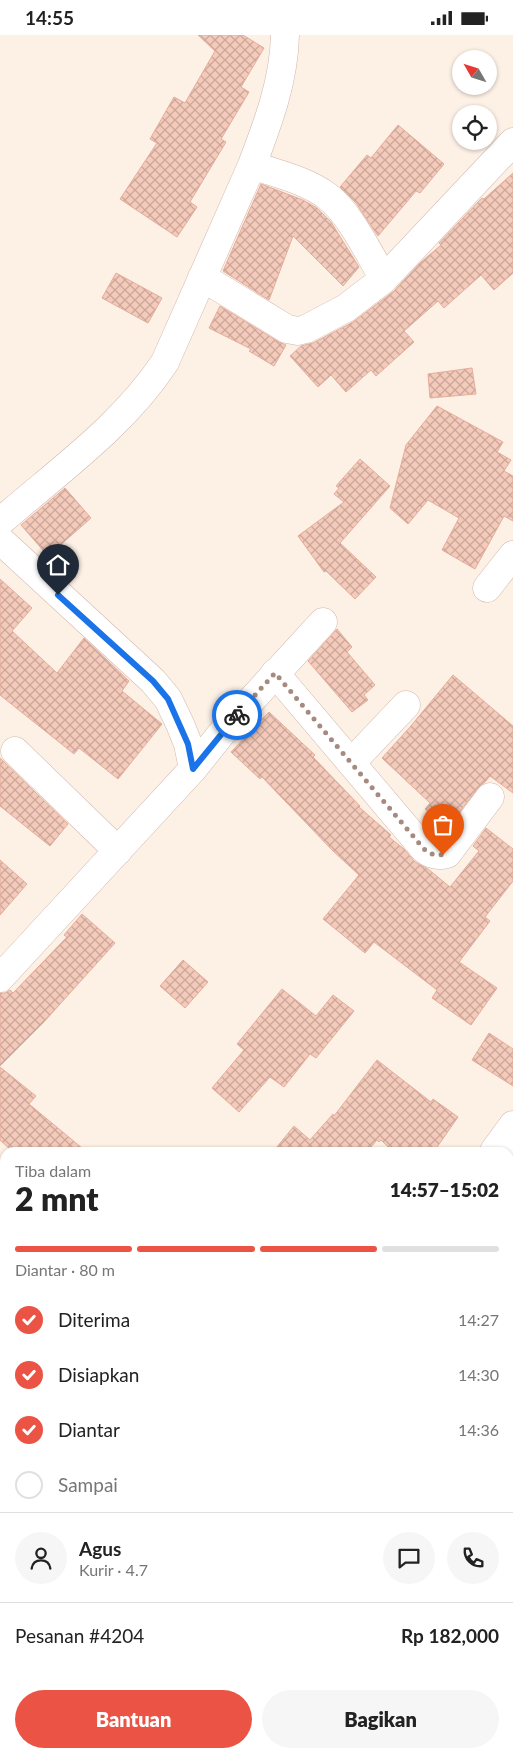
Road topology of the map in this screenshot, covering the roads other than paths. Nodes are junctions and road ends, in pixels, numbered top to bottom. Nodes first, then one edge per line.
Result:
1 (285, 35) edge
2 (513, 143) edge
3 (252, 165) junction
4 (202, 277) junction
5 (384, 279) junction
6 (0, 522) edge
7 (0, 540) edge
8 (513, 555) edge
9 (487, 588) dead end
10 (323, 622) dead end
11 (275, 673) junction
12 (406, 705) dead end
13 (15, 751) dead end
14 (351, 763) junction
15 (193, 769) junction
16 (490, 797) dead end
17 (118, 851) junction
18 (0, 978) edge
19 (513, 1125) edge
20 (505, 1147) edge

1 - 3 street
2 - 5 street
3 - 4 street
3 - 5 street
4 - 5 street
4 - 6 street
7 - 15 street
8 - 9 street
10 - 11 street
11 - 14 street
11 - 15 street
12 - 14 street
13 - 17 street
14 - 16 street
15 - 17 street
17 - 18 street
19 - 20 street

